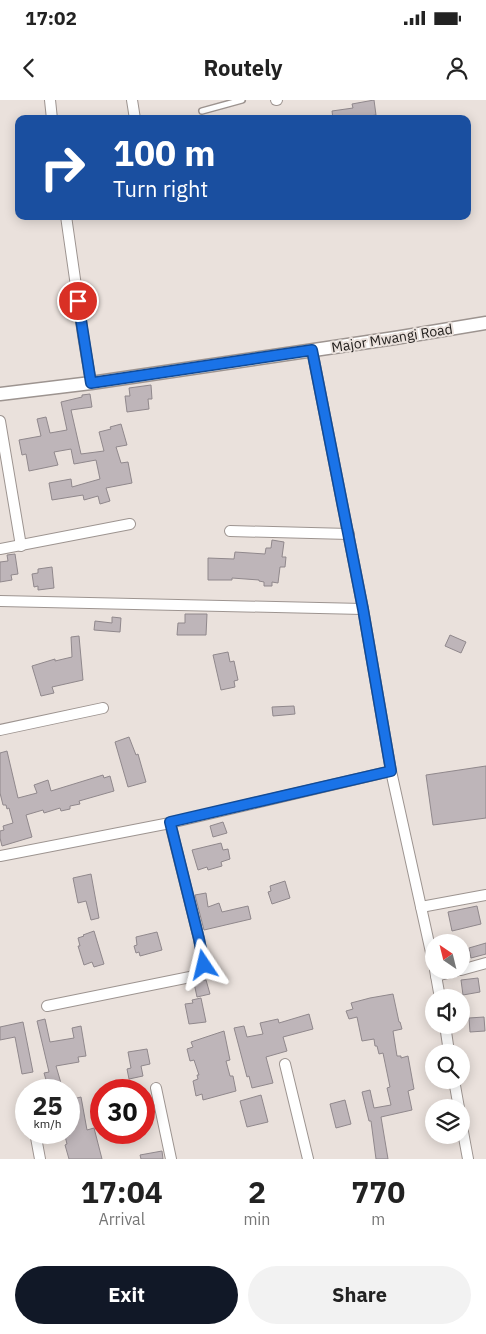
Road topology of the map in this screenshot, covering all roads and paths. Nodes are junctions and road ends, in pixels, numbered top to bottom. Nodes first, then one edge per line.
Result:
1 (50, 100) edge
2 (132, 100) edge
3 (242, 100) edge
4 (202, 111) dead end
5 (52, 115) edge
6 (134, 115) edge
7 (67, 220) edge
8 (486, 323) edge
9 (312, 350) junction
10 (91, 383) junction
11 (0, 394) edge
12 (0, 421) edge
13 (130, 524) dead end
14 (230, 531) dead end
15 (349, 534) junction
16 (21, 546) junction
17 (0, 549) edge
18 (0, 601) edge
19 (363, 609) junction
20 (103, 708) dead end
21 (0, 730) edge
22 (391, 771) junction
23 (170, 822) junction
24 (0, 856) edge
25 (486, 895) edge
26 (422, 907) junction
27 (428, 934) edge
28 (486, 964) edge
29 (470, 968) edge
30 (46, 1006) dead end
31 (285, 1064) dead end
32 (156, 1088) dead end
33 (37, 1144) edge
34 (465, 1144) edge
35 (40, 1159) edge
36 (171, 1159) edge
37 (308, 1159) edge
38 (468, 1159) edge

1 - 5 street
2 - 6 street
3 - 4 lane
7 - 10 street
8 - 9 street, Major Mwangi Road
9 - 10 street, Major Mwangi Road
9 - 15 street
10 - 11 street, Major Mwangi Road
12 - 16 street
13 - 16 street
14 - 15 street
15 - 19 street
16 - 17 street
18 - 19 street
19 - 22 street
20 - 21 street
22 - 23 street
22 - 26 street
23 - 24 street
23 - 30 street
25 - 26 street
26 - 27 street
28 - 29 street
31 - 37 street
32 - 36 street
33 - 35 street
34 - 38 street

